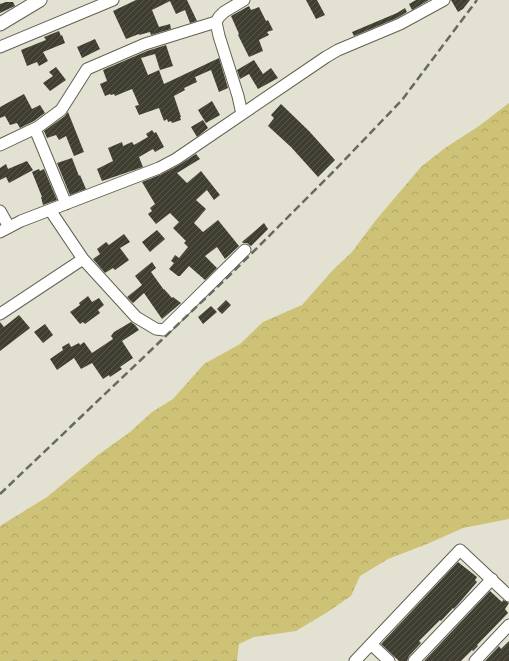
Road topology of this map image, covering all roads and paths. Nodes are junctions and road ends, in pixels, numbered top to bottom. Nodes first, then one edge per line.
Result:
1 (40, 0) edge
2 (113, 0) edge
3 (244, 0) edge
4 (444, 0) edge
5 (216, 22) junction
6 (0, 24) edge
7 (0, 47) edge
8 (242, 114) junction
9 (35, 129) junction
10 (0, 145) edge
11 (66, 204) junction
12 (50, 210) junction
13 (0, 211) edge
14 (4, 229) edge
15 (245, 250) dead end
16 (83, 259) junction
17 (0, 314) edge
18 (492, 579) junction
19 (509, 596) edge
20 (509, 625) edge
21 (371, 644) junction
22 (355, 661) edge
23 (389, 661) edge
24 (414, 661) edge
25 (475, 661) edge

1 - 6 main road
2 - 7 street
3 - 5 street
4 - 8 street
5 - 8 street
5 - 9 street
8 - 11 street
9 - 10 street
9 - 11 street
11 - 12 street
12 - 14 street
12 - 16 street
13 - 14 street
15 - 16 street
16 - 17 street
18 - 19 street
18 - 21 street
18 - 24 street
20 - 25 street
21 - 22 street
21 - 23 street

